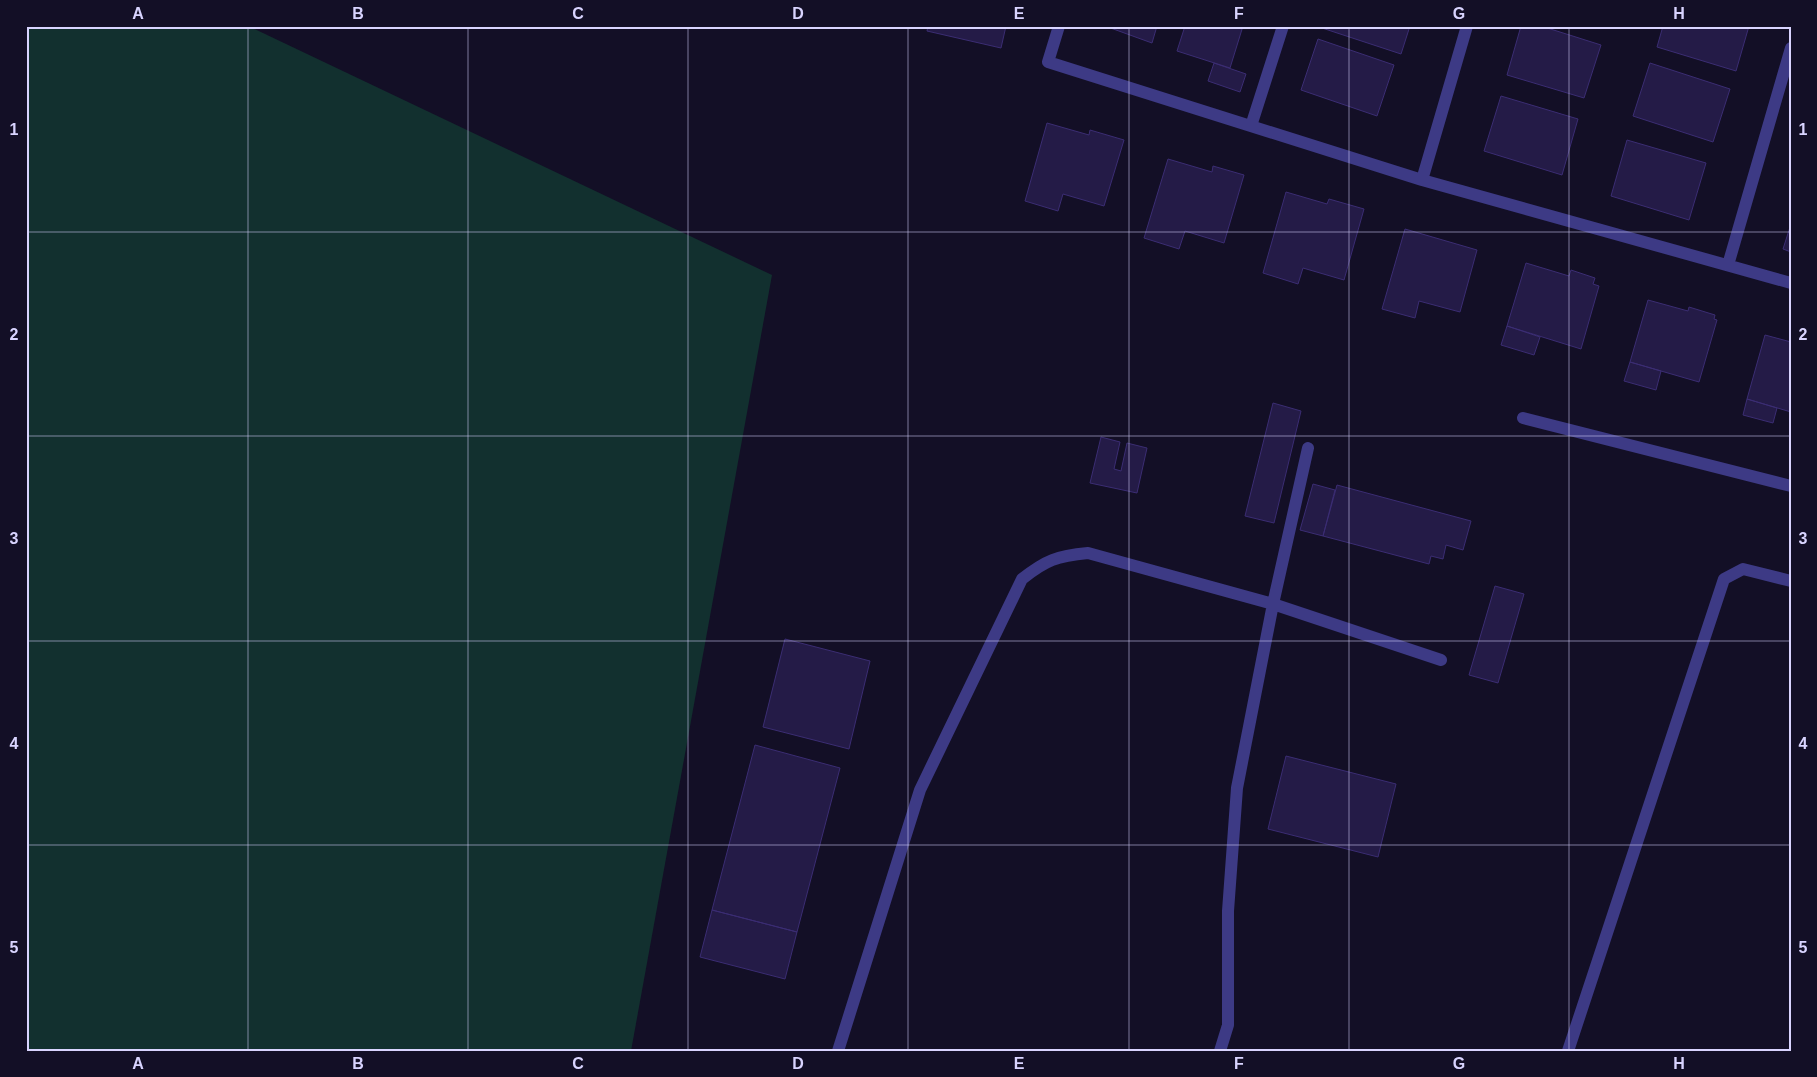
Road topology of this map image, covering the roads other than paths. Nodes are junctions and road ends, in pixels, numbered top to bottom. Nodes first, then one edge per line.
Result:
1 (1059, 26) edge
2 (1283, 26) edge
3 (1467, 26) edge
4 (1791, 48) edge
5 (1251, 126) junction
6 (1422, 180) junction
7 (1728, 265) junction
8 (1791, 283) edge
9 (1523, 418) dead end
10 (1308, 448) dead end
11 (1791, 486) edge
12 (1791, 581) edge
13 (1273, 604) junction
14 (1441, 660) dead end
15 (838, 1051) edge
16 (1220, 1051) edge
17 (1568, 1051) edge

1 - 5 street
2 - 5 street
3 - 6 street
4 - 7 street
5 - 6 street
6 - 7 street
7 - 8 street
9 - 11 street
10 - 13 street
12 - 17 street
13 - 14 street
13 - 15 street
13 - 16 street

